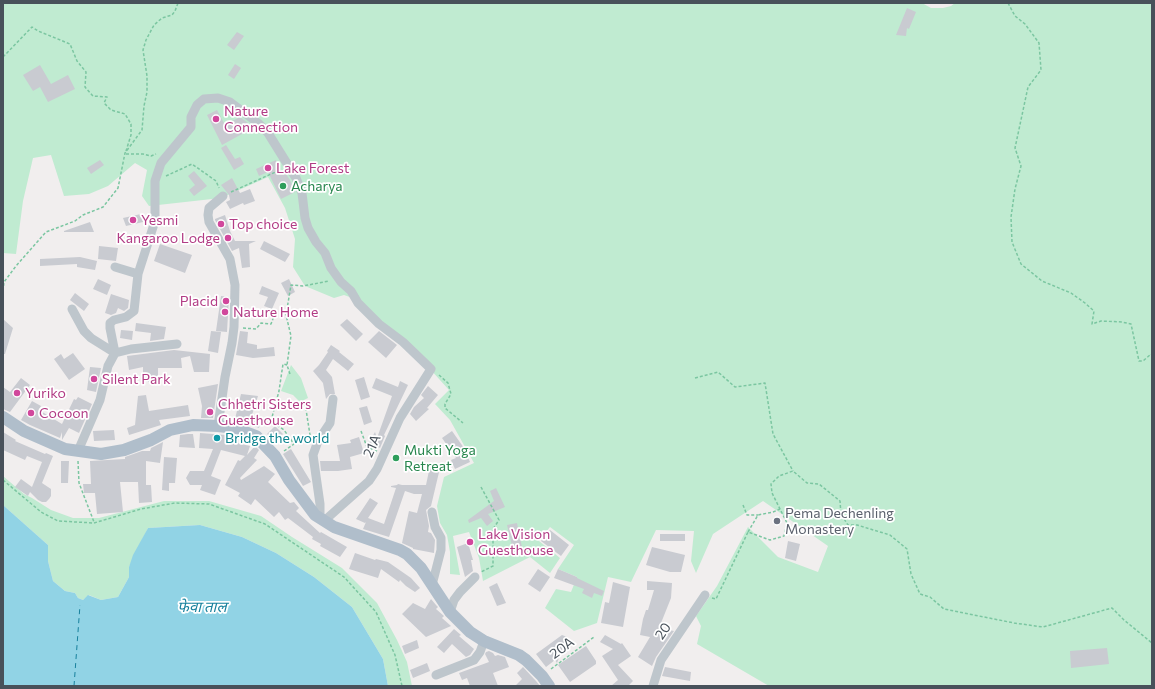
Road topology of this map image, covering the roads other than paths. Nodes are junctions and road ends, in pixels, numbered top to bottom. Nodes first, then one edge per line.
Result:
1 (223, 196) road end
2 (115, 267) dead end
3 (138, 274) junction
4 (72, 308) dead end
5 (177, 344) dead end
6 (115, 353) junction
7 (333, 399) dead end
8 (3, 417) edge
9 (218, 426) junction
10 (78, 451) junction
11 (432, 512) dead end
12 (322, 520) junction
13 (475, 577) road end
14 (432, 585) junction
15 (705, 595) road end
16 (450, 612) junction
17 (484, 641) junction
18 (436, 675) dead end
19 (549, 686) edge
20 (653, 686) edge

1 - 9 street
2 - 3 street
3 - 6 street
3 - 12 street, 21A / 21A
4 - 6 street
5 - 6 street
6 - 10 street
7 - 12 street
8 - 10 main road
9 - 10 main road
9 - 12 main road
11 - 14 street
12 - 14 main road
13 - 16 street
14 - 16 main road
15 - 20 street, 20 / 20
16 - 17 main road
17 - 18 street
17 - 19 main road

